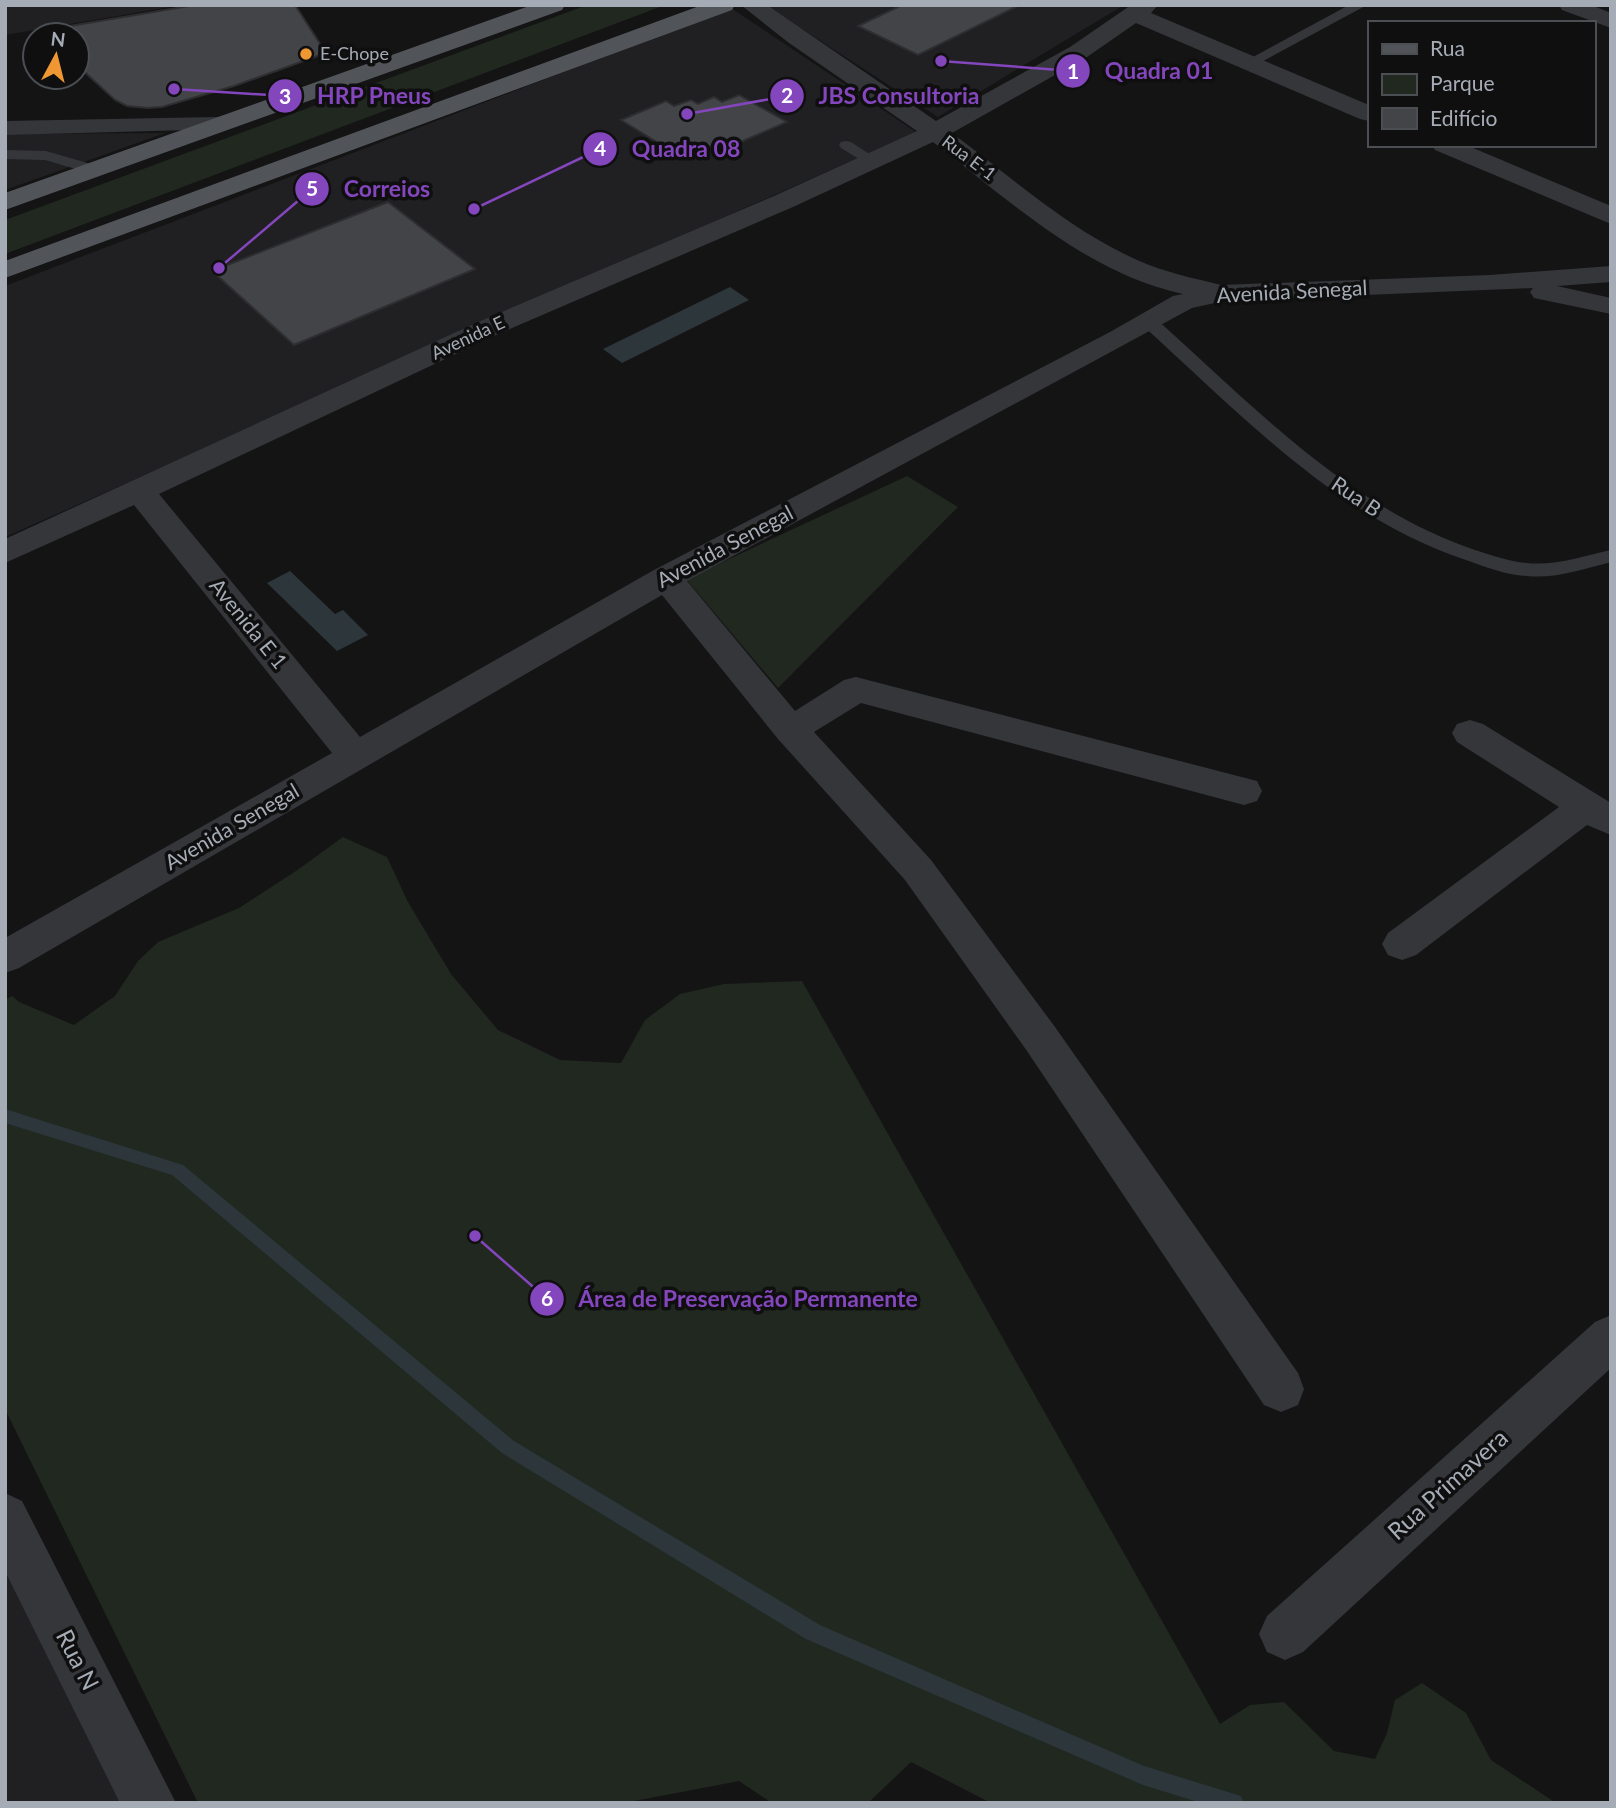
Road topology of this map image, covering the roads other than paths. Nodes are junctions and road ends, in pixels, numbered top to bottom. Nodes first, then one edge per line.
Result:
1 (554, 5) edge
2 (724, 5) edge
3 (752, 5) edge
4 (1360, 5) edge
5 (1570, 5) edge
6 (1141, 10) edge
7 (1611, 21) edge
8 (1249, 63) junction
9 (1368, 114) edge
10 (217, 124) junction
11 (5, 128) edge
12 (936, 133) junction
13 (846, 145) dead end
14 (1449, 147) edge
15 (5, 154) edge
16 (872, 161) junction
17 (93, 169) junction
18 (5, 202) edge
19 (1611, 216) edge
20 (1117, 262) junction
21 (5, 270) edge
22 (1606, 275) edge
23 (1490, 283) junction
24 (1224, 293) junction
25 (1610, 306) edge
26 (1148, 321) junction
27 (140, 492) junction
28 (5, 552) edge
29 (1611, 555) edge
30 (666, 578) junction
31 (791, 730) junction
32 (1470, 733) dead end
33 (355, 756) junction
34 (1244, 791) dead end
35 (1599, 814) edge
36 (1402, 944) dead end
37 (5, 957) edge
38 (1611, 1337) edge
39 (1281, 1389) dead end
40 (5, 1518) edge
41 (1285, 1634) dead end
42 (149, 1803) edge

1 - 10 main road
2 - 21 main road
3 - 12 street, Rua E-1
4 - 8 lane
5 - 7 street
6 - 8 street
6 - 12 street, Avenida E
8 - 9 street
10 - 11 street
10 - 17 main road
12 - 16 street, Avenida E
12 - 20 street, Rua E-1
13 - 16 lane
14 - 19 street
15 - 17 lane
16 - 27 street, Avenida E
17 - 18 main road
20 - 24 street, Rua E-1
20 - 26 street, Rua E-1
22 - 23 street, Avenida Senegal
22 - 25 street
23 - 24 street, Avenida Senegal
23 - 25 street, Avenida Senegal
24 - 26 street, Avenida Senegal
26 - 29 lane, Rua B
26 - 30 street, Avenida Senegal
27 - 28 street, Avenida E
27 - 33 street, Avenida E 1
30 - 31 street
30 - 33 street, Avenida Senegal
31 - 34 street
31 - 39 street
32 - 35 street
33 - 37 street, Avenida Senegal
35 - 36 street
38 - 41 street, Rua Primavera
40 - 42 street, Rua N

